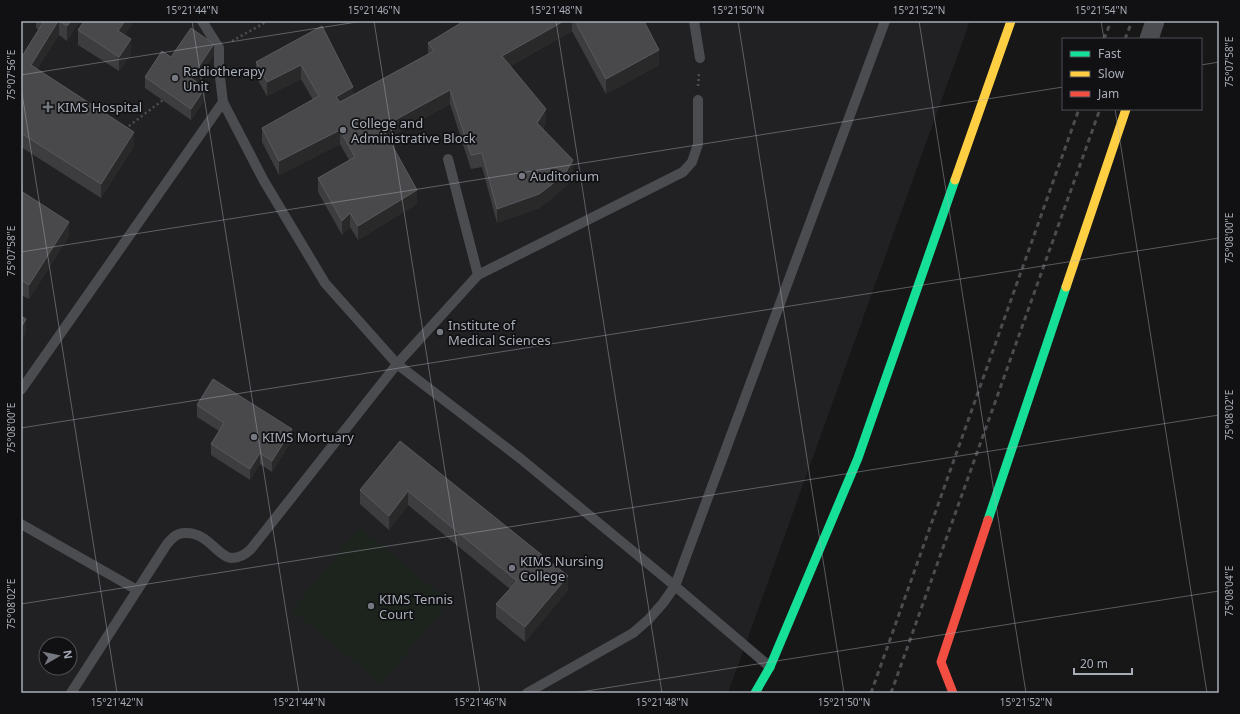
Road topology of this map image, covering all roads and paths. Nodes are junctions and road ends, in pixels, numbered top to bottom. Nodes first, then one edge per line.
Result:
1 (202, 21) edge
2 (268, 21) edge
3 (694, 21) edge
4 (885, 21) edge
5 (1011, 21) edge
6 (1155, 21) edge
7 (1149, 38) edge
8 (219, 48) junction
9 (700, 58) joint
10 (163, 100) edge
11 (698, 100) joint
12 (223, 102) junction
13 (1126, 110) edge
14 (123, 130) edge
15 (448, 159) dead end
16 (478, 275) junction
17 (397, 364) junction
18 (21, 390) edge
19 (21, 524) edge
20 (675, 586) junction
21 (137, 590) junction
22 (770, 667) junction
23 (71, 693) edge
24 (527, 693) edge
25 (755, 693) edge
26 (953, 693) edge

1 - 8 lane
2 - 8 path
3 - 9 lane
4 - 20 lane
5 - 22 street
6 - 7 street
8 - 12 lane
9 - 11 path
10 - 14 path
11 - 16 lane
12 - 17 lane
12 - 18 lane
13 - 26 street
15 - 16 lane
16 - 17 lane
17 - 20 lane
17 - 21 lane
19 - 21 lane
20 - 22 lane
20 - 24 lane
21 - 23 lane
22 - 25 street

